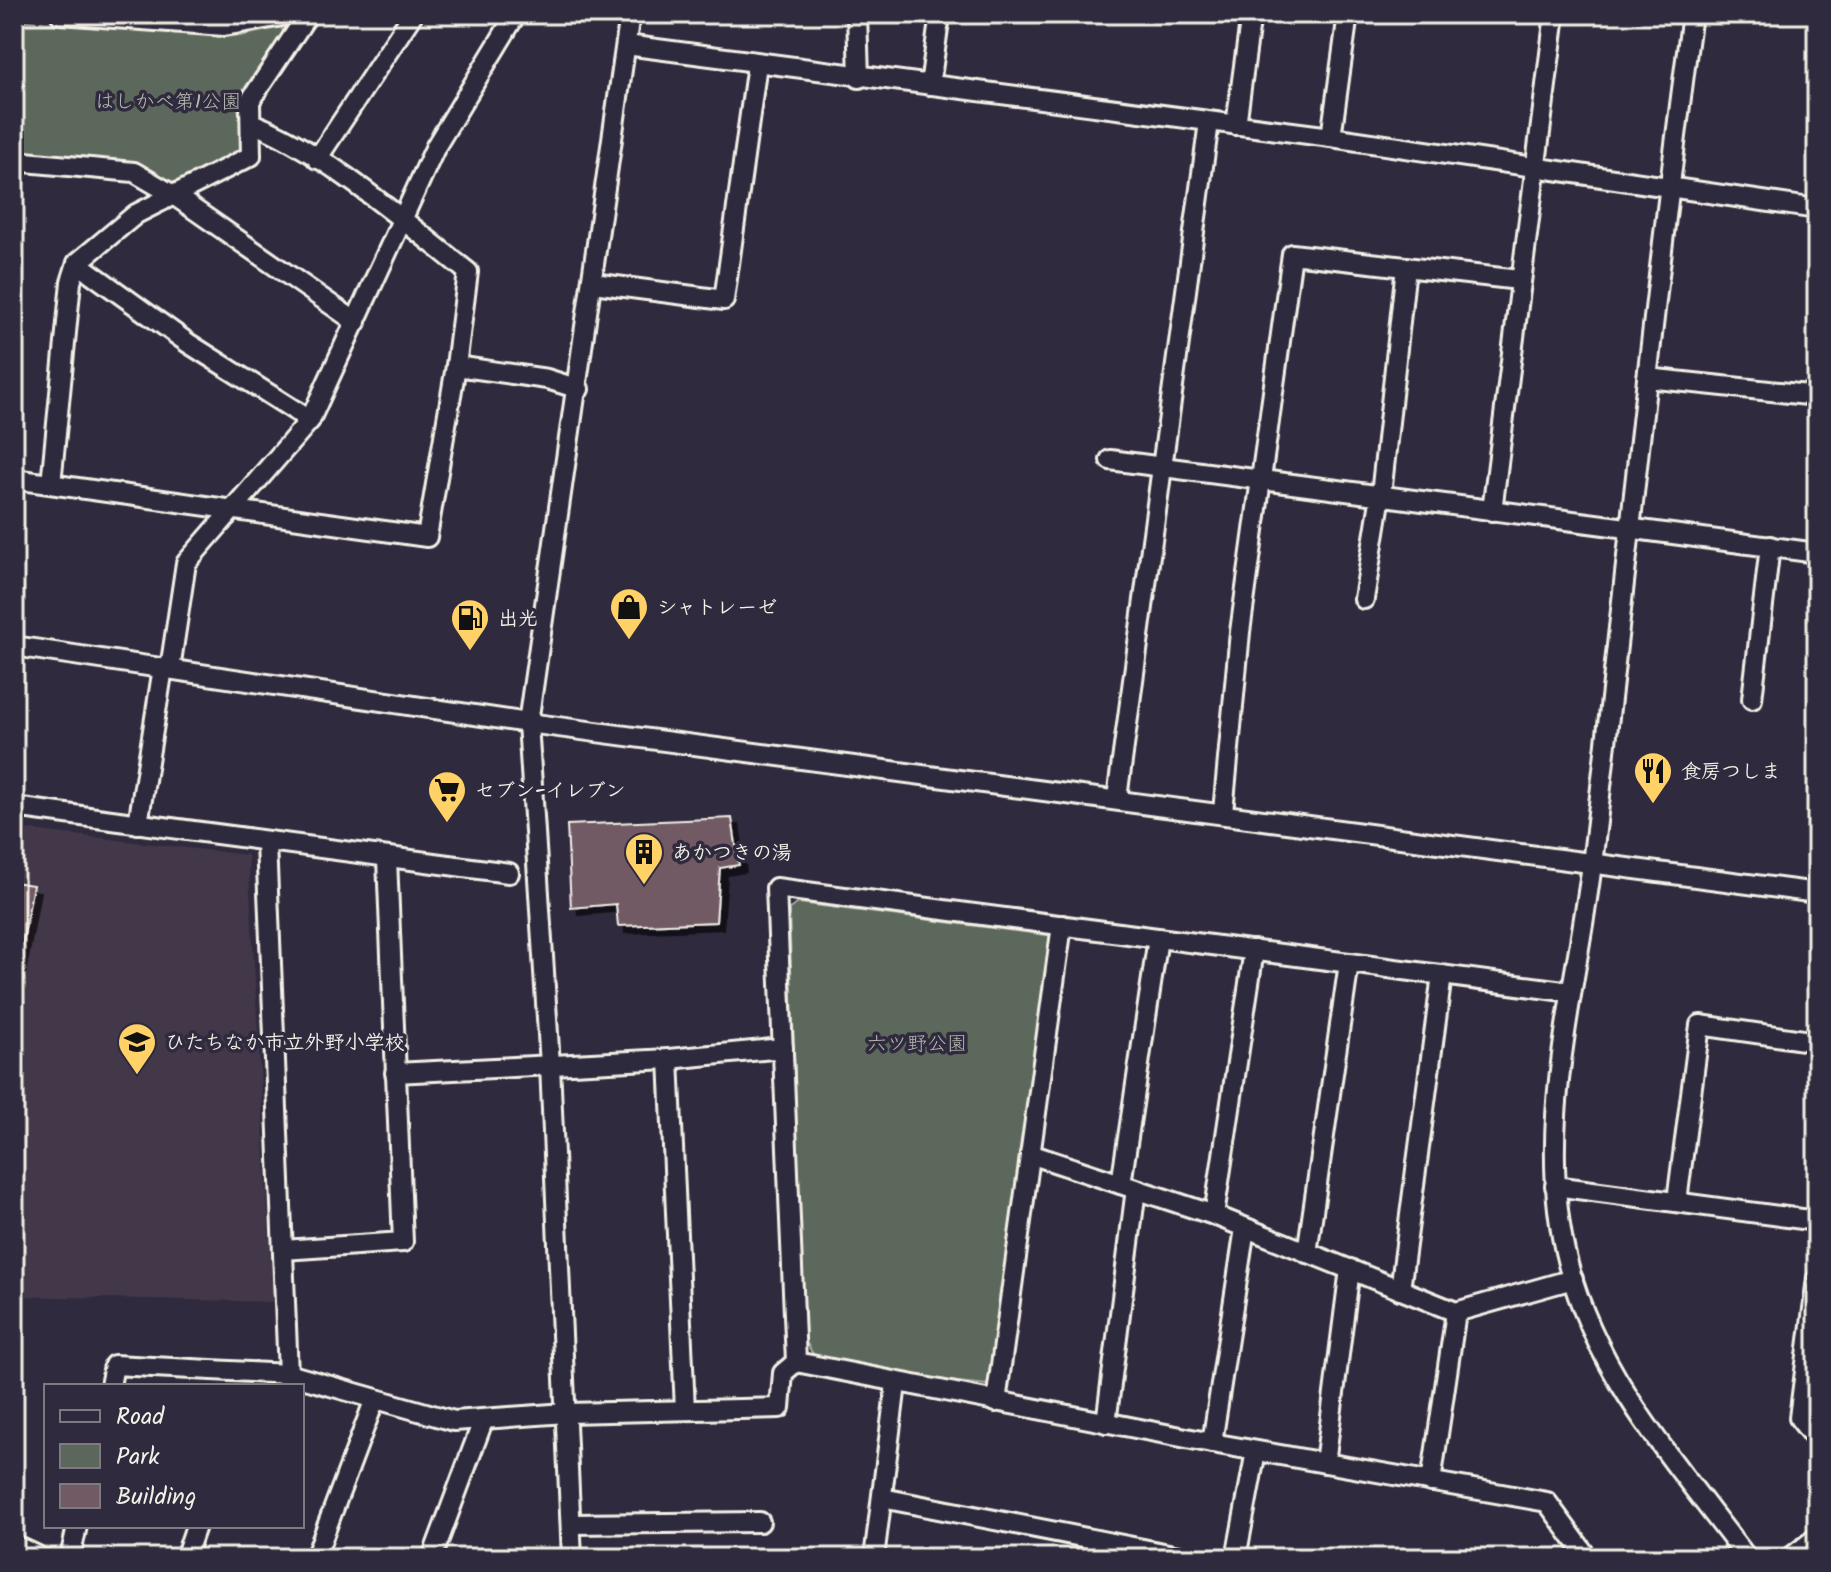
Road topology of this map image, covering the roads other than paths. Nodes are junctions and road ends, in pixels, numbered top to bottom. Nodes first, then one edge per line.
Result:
1 (60, 14) edge
2 (294, 14) edge
3 (308, 14) edge
4 (413, 14) edge
5 (516, 14) edge
6 (630, 14) edge
7 (857, 14) edge
8 (940, 14) edge
9 (1251, 14) edge
10 (1348, 14) edge
11 (1555, 14) edge
12 (1692, 14) edge
13 (167, 17) edge
14 (626, 45) junction
15 (757, 64) junction
16 (859, 78) junction
17 (930, 85) junction
18 (1209, 122) junction
19 (251, 123) junction
20 (1236, 125) junction
21 (1331, 137) junction
22 (317, 159) junction
23 (14, 161) edge
24 (1534, 168) junction
25 (1668, 189) junction
26 (175, 196) junction
27 (1817, 209) edge
28 (402, 220) junction
29 (77, 263) junction
30 (1406, 267) junction
31 (1519, 280) junction
32 (593, 283) junction
33 (356, 322) junction
34 (456, 366) junction
35 (1647, 378) junction
36 (579, 389) junction
37 (1817, 396) edge
38 (310, 420) junction
39 (1110, 460) dead end
40 (1164, 467) junction
41 (14, 479) edge
42 (1262, 480) junction
43 (51, 484) junction
44 (1381, 495) junction
45 (235, 510) junction
46 (1492, 511) junction
47 (1628, 531) junction
48 (1770, 546) junction
49 (1817, 553) edge
50 (1364, 599) dead end
51 (14, 646) edge
52 (167, 669) junction
53 (1752, 699) dead end
54 (528, 723) junction
55 (1117, 798) junction
56 (14, 807) edge
57 (1223, 812) junction
58 (138, 824) junction
59 (266, 843) junction
60 (387, 859) junction
61 (1592, 861) junction
62 (509, 873) dead end
63 (1817, 893) edge
64 (1062, 925) junction
65 (1158, 938) junction
66 (1254, 950) junction
67 (1349, 963) junction
68 (1442, 975) junction
69 (1571, 992) junction
70 (1817, 1042) edge
71 (783, 1048) junction
72 (669, 1059) junction
73 (550, 1065) junction
74 (395, 1073) junction
75 (1030, 1154) junction
76 (1555, 1186) junction
77 (1129, 1187) junction
78 (1677, 1201) junction
79 (1214, 1215) junction
80 (1817, 1221) edge
81 (1245, 1228) junction
82 (283, 1250) junction
83 (1307, 1253) junction
84 (1350, 1269) junction
85 (1817, 1278) edge
86 (1573, 1279) junction
87 (1400, 1290) junction
88 (1456, 1312) junction
89 (796, 1362) junction
90 (288, 1374) junction
91 (244, 1379) edge
92 (110, 1384) edge
93 (896, 1384) junction
94 (375, 1399) junction
95 (996, 1402) junction
96 (685, 1410) junction
97 (566, 1413) junction
98 (483, 1421) junction
99 (1106, 1423) junction
100 (1817, 1441) edge
101 (1212, 1443) junction
102 (1256, 1451) junction
103 (1325, 1463) junction
104 (1431, 1482) junction
105 (882, 1498) junction
106 (760, 1522) dead end
107 (571, 1524) junction
108 (77, 1528) edge
109 (195, 1528) edge
110 (1817, 1537) edge
111 (14, 1545) edge
112 (1112, 1551) edge
113 (42, 1558) edge
114 (70, 1558) edge
115 (185, 1558) edge
116 (315, 1558) edge
117 (432, 1558) edge
118 (572, 1558) edge
119 (874, 1558) edge
120 (1189, 1558) edge
121 (1236, 1558) edge
122 (1588, 1558) edge
123 (1747, 1558) edge
124 (1790, 1558) edge

1 - 13 street
2 - 13 street
3 - 19 street
4 - 22 street
5 - 28 street
6 - 14 street
7 - 16 street
8 - 17 street
9 - 20 street
10 - 21 street
11 - 24 street
12 - 25 street
14 - 15 street
14 - 32 street
15 - 16 street
15 - 32 street
16 - 17 street
17 - 18 street
18 - 20 street
18 - 40 street
19 - 22 street
19 - 26 street
20 - 21 street
21 - 24 street
22 - 28 street
23 - 26 street
24 - 25 street
24 - 31 street
25 - 27 street
25 - 35 street
26 - 29 street
26 - 33 street
28 - 33 street
28 - 34 street
29 - 38 street
29 - 43 street
30 - 31 street
30 - 42 street
30 - 44 street
31 - 46 street
32 - 36 street
33 - 38 street
34 - 36 street
34 - 45 street
35 - 37 street
35 - 47 street
36 - 54 street
38 - 45 street
39 - 40 street
40 - 42 street
40 - 55 street
41 - 43 street
42 - 44 street
42 - 57 street
43 - 45 street
44 - 46 street
44 - 50 street
45 - 52 street
46 - 47 street
47 - 48 street
47 - 61 street
48 - 49 street
48 - 53 street
51 - 52 street
52 - 54 street
52 - 58 street
54 - 55 street
54 - 73 street
55 - 57 street
56 - 58 street
57 - 61 street
58 - 59 street
59 - 60 street
59 - 82 street
60 - 62 street
60 - 74 street
61 - 63 street
61 - 69 street
64 - 65 street
64 - 71 street
64 - 75 street
65 - 66 street
65 - 77 street
66 - 67 street
66 - 79 street
67 - 68 street
67 - 83 street
68 - 69 street
68 - 87 street
69 - 76 street
70 - 78 street
71 - 72 street
71 - 89 street
72 - 73 street
72 - 96 street
73 - 74 street
73 - 97 street
74 - 82 street
75 - 77 street
75 - 95 street
76 - 78 street
76 - 86 street
77 - 79 street
77 - 99 street
78 - 80 street
79 - 81 street
81 - 83 street
81 - 101 street
82 - 90 street
83 - 84 street
84 - 87 street
84 - 103 street
85 - 100 street
86 - 88 street
86 - 123 street
87 - 88 street
88 - 104 street
89 - 93 street
89 - 96 street
90 - 91 street
90 - 94 street
91 - 92 street
93 - 95 street
93 - 105 street
94 - 98 street
94 - 116 street
95 - 99 street
96 - 97 street
97 - 98 street
97 - 107 street
98 - 117 street
99 - 101 street
101 - 102 street
102 - 103 street
102 - 121 street
103 - 104 street
104 - 122 street
105 - 112 street
105 - 119 street
106 - 107 street
107 - 118 street
108 - 114 street
109 - 115 street
110 - 124 street
111 - 113 street
112 - 120 street

